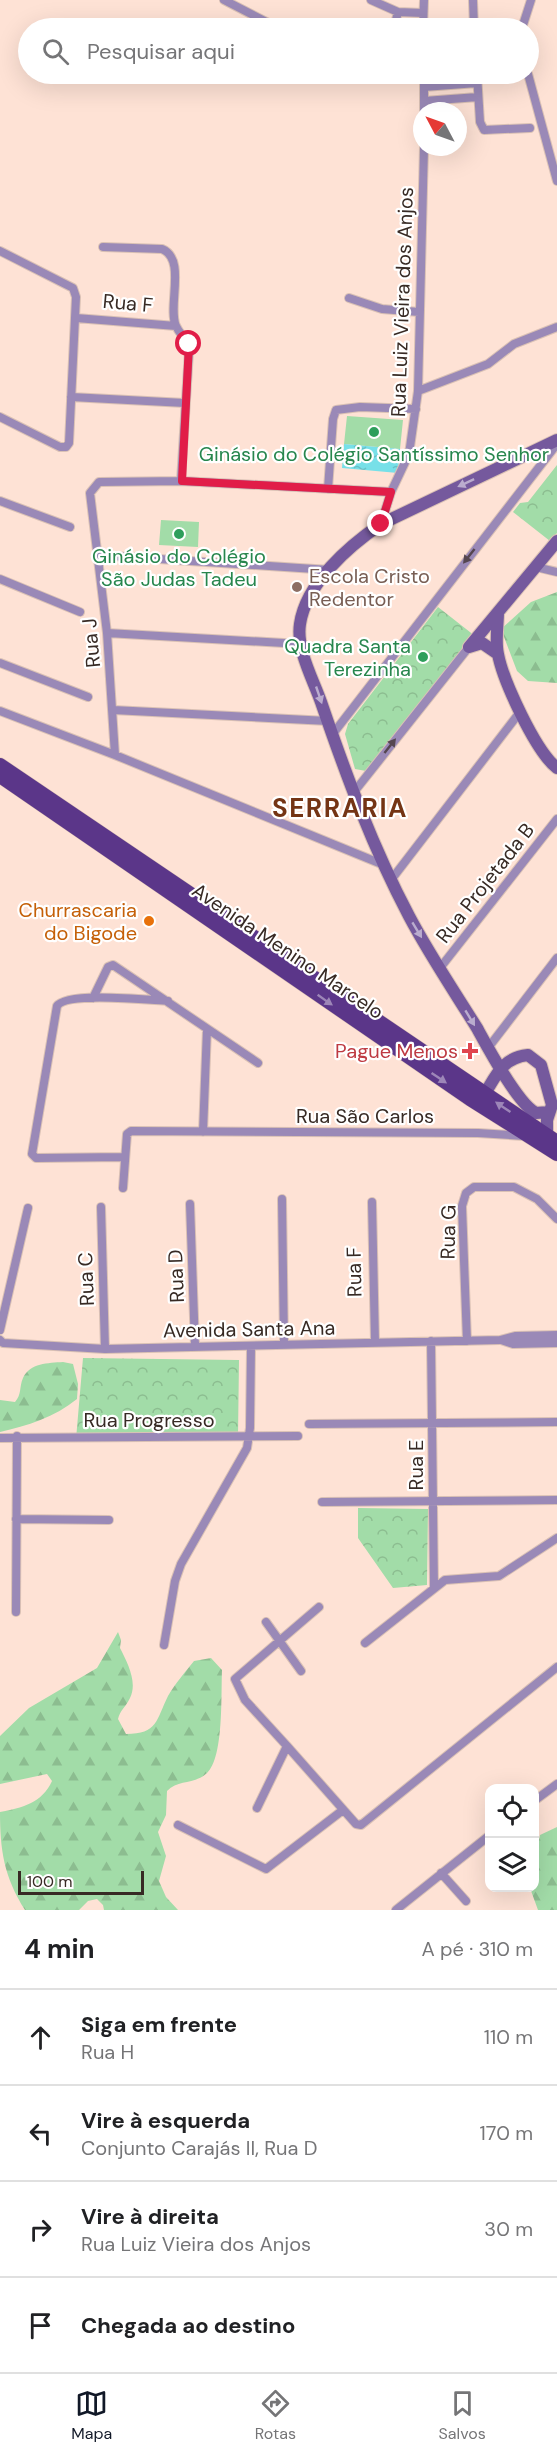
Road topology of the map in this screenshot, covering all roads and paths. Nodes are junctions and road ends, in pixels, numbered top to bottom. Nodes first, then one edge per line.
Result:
1 (372, 0) edge
2 (424, 0) edge
3 (473, 0) edge
4 (531, 0) edge
5 (225, 1) edge
6 (398, 12) junction
7 (423, 13) junction
8 (258, 18) edge
9 (396, 18) edge
10 (423, 18) edge
11 (474, 18) edge
12 (525, 18) edge
13 (464, 84) edge
14 (477, 84) edge
15 (530, 84) edge
16 (424, 87) joint
17 (478, 96) junction
18 (424, 101) joint
19 (530, 128) dead end
20 (424, 156) edge
21 (557, 181) edge
22 (104, 247) dead end
23 (0, 251) edge
24 (348, 298) dead end
25 (419, 312) junction
26 (76, 318) junction
27 (176, 326) junction
28 (557, 327) edge
29 (418, 391) junction
30 (72, 397) junction
31 (185, 403) junction
32 (416, 409) junction
33 (0, 417) edge
34 (557, 442) edge
35 (182, 481) junction
36 (328, 489) junction
37 (391, 492) junction
38 (0, 501) edge
39 (381, 524) junction
40 (70, 527) dead end
41 (557, 541) edge
42 (97, 555) junction
43 (536, 567) junction
44 (330, 570) junction
45 (557, 572) edge
46 (0, 579) edge
47 (80, 612) dead end
48 (498, 612) junction
49 (107, 633) junction
50 (301, 644) junction
51 (469, 647) junction
52 (498, 654) junction
53 (0, 663) edge
54 (88, 697) dead end
55 (113, 710) junction
56 (0, 711) edge
57 (520, 712) junction
58 (328, 721) junction
59 (332, 735) junction
60 (115, 755) junction
61 (0, 765) edge
62 (557, 768) edge
63 (0, 776) edge
64 (354, 792) junction
65 (557, 819) edge
66 (384, 865) junction
67 (391, 880) junction
68 (557, 958) edge
69 (440, 969) junction
70 (93, 998) junction
71 (168, 1001) junction
72 (207, 1029) junction
73 (488, 1048) junction
74 (258, 1063) dead end
75 (500, 1067) junction
76 (482, 1099) junction
77 (553, 1105) edge
78 (203, 1132) junction
79 (527, 1136) junction
80 (554, 1149) edge
81 (123, 1157) junction
82 (123, 1188) dead end
83 (282, 1199) dead end
84 (372, 1202) dead end
85 (190, 1204) dead end
86 (101, 1207) dead end
87 (28, 1208) dead end
88 (557, 1219) edge
89 (0, 1330) edge
90 (557, 1335) edge
91 (0, 1340) edge
92 (500, 1340) junction
93 (431, 1341) junction
94 (467, 1341) junction
95 (375, 1342) junction
96 (557, 1343) edge
97 (284, 1345) junction
98 (195, 1346) junction
99 (251, 1347) junction
100 (105, 1349) junction
101 (557, 1422) edge
102 (432, 1423) junction
103 (309, 1424) dead end
104 (17, 1436) junction
105 (298, 1436) dead end
106 (249, 1437) junction
107 (0, 1438) edge
108 (557, 1500) edge
109 (322, 1502) dead end
110 (433, 1502) junction
111 (16, 1519) junction
112 (109, 1520) dead end
113 (557, 1538) edge
114 (434, 1588) junction
115 (319, 1607) dead end
116 (16, 1611) dead end
117 (266, 1622) dead end
118 (278, 1641) junction
119 (365, 1643) dead end
120 (164, 1646) dead end
121 (557, 1667) edge
122 (301, 1671) dead end
123 (288, 1746) junction
124 (557, 1784) edge
125 (539, 1797) edge
126 (257, 1808) dead end
127 (343, 1810) junction
128 (178, 1825) dead end
129 (485, 1838) edge
130 (441, 1873) junction
131 (466, 1901) dead end
132 (396, 1910) edge

1 - 6 street
2 - 7 street
3 - 11 street
4 - 12 street
5 - 8 street
6 - 7 street
6 - 9 street
7 - 10 street
13 - 16 street
14 - 17 street
15 - 21 street
16 - 18 street
17 - 18 street
17 - 19 street
20 - 25 street, Rua Luiz Vieira dos Anjos
22 - 27 street
23 - 26 street
24 - 25 street
25 - 29 street, Rua Luiz Vieira dos Anjos
26 - 27 street, Rua F
26 - 30 street
27 - 31 street
28 - 29 street
29 - 32 street, Rua Luiz Vieira dos Anjos
30 - 31 street
30 - 33 street
31 - 35 street
32 - 36 street
32 - 37 street, Rua Luiz Vieira dos Anjos
34 -> 39 street
34 -> 59 street
35 - 36 street
35 - 42 street, Rua J
36 - 37 street
37 - 39 street, Rua Luiz Vieira dos Anjos
38 - 40 street
39 - 44 street
41 - 43 street
42 - 44 street
42 - 49 street, Rua J
43 - 45 street
43 - 48 street
44 - 50 street
46 - 47 street
48 - 51 street
48 - 52 street
49 - 50 street
49 - 55 street, Rua J
50 -> 58 street
51 - 52 street
64 -> 51 street
52 - 57 street
53 - 54 street
55 - 58 street
55 - 60 street, Rua J
56 - 60 street
57 - 62 street
57 - 67 street
58 - 59 street
59 - 64 street
60 - 66 street
61 - 76 main road, Avenida Menino Marcelo
63 -> 76 main road, Avenida Menino Marcelo
64 - 66 street
65 - 69 street, Rua Projetada B
66 - 67 street
67 -> 69 street
68 - 73 street
69 -> 73 street
70 - 71 street
70 - 71 street
70 - 81 street
71 - 72 street
72 - 74 street
72 - 78 street
73 - 75 street
75 - 76 street
75 - 77 street
75 - 77 street
76 - 79 main road, Avenida Menino Marcelo
80 -> 76 main road, Avenida Menino Marcelo
77 - 80 street
78 - 79 street, Rua São Carlos
78 - 81 street, Rua São Carlos
79 - 80 main road, Avenida Menino Marcelo
81 - 82 street
83 - 97 street
84 - 95 street, Rua F
85 - 98 street, Rua D
86 - 100 street, Rua C
87 - 89 street
88 - 94 street, Rua G
90 - 92 street, Avenida Santa Ana
91 - 100 street, Avenida Santa Ana
92 - 94 street, Avenida Santa Ana
92 - 96 street, Avenida Santa Ana
93 - 94 street, Avenida Santa Ana
93 - 95 street, Avenida Santa Ana
93 - 102 street, Rua E
95 - 97 street, Avenida Santa Ana
97 - 99 street, Avenida Santa Ana
98 - 99 street, Avenida Santa Ana
98 - 100 street, Avenida Santa Ana
99 - 106 street
101 - 102 street
102 - 103 street
102 - 110 street, Rua E
104 - 106 street, Rua Progresso
104 - 107 street, Rua Progresso
104 - 111 street
105 - 106 street, Rua Progresso
106 - 120 street
108 - 110 street
109 - 110 street
110 - 114 street, Rua E
111 - 112 street
111 - 116 street
113 - 114 street
114 - 119 street
115 - 118 street
117 - 118 street
118 - 122 street
118 - 123 street
121 - 127 street
123 - 126 street
123 - 127 street
124 - 125 street
127 - 128 street
129 - 130 street
130 - 131 street
130 - 132 street

